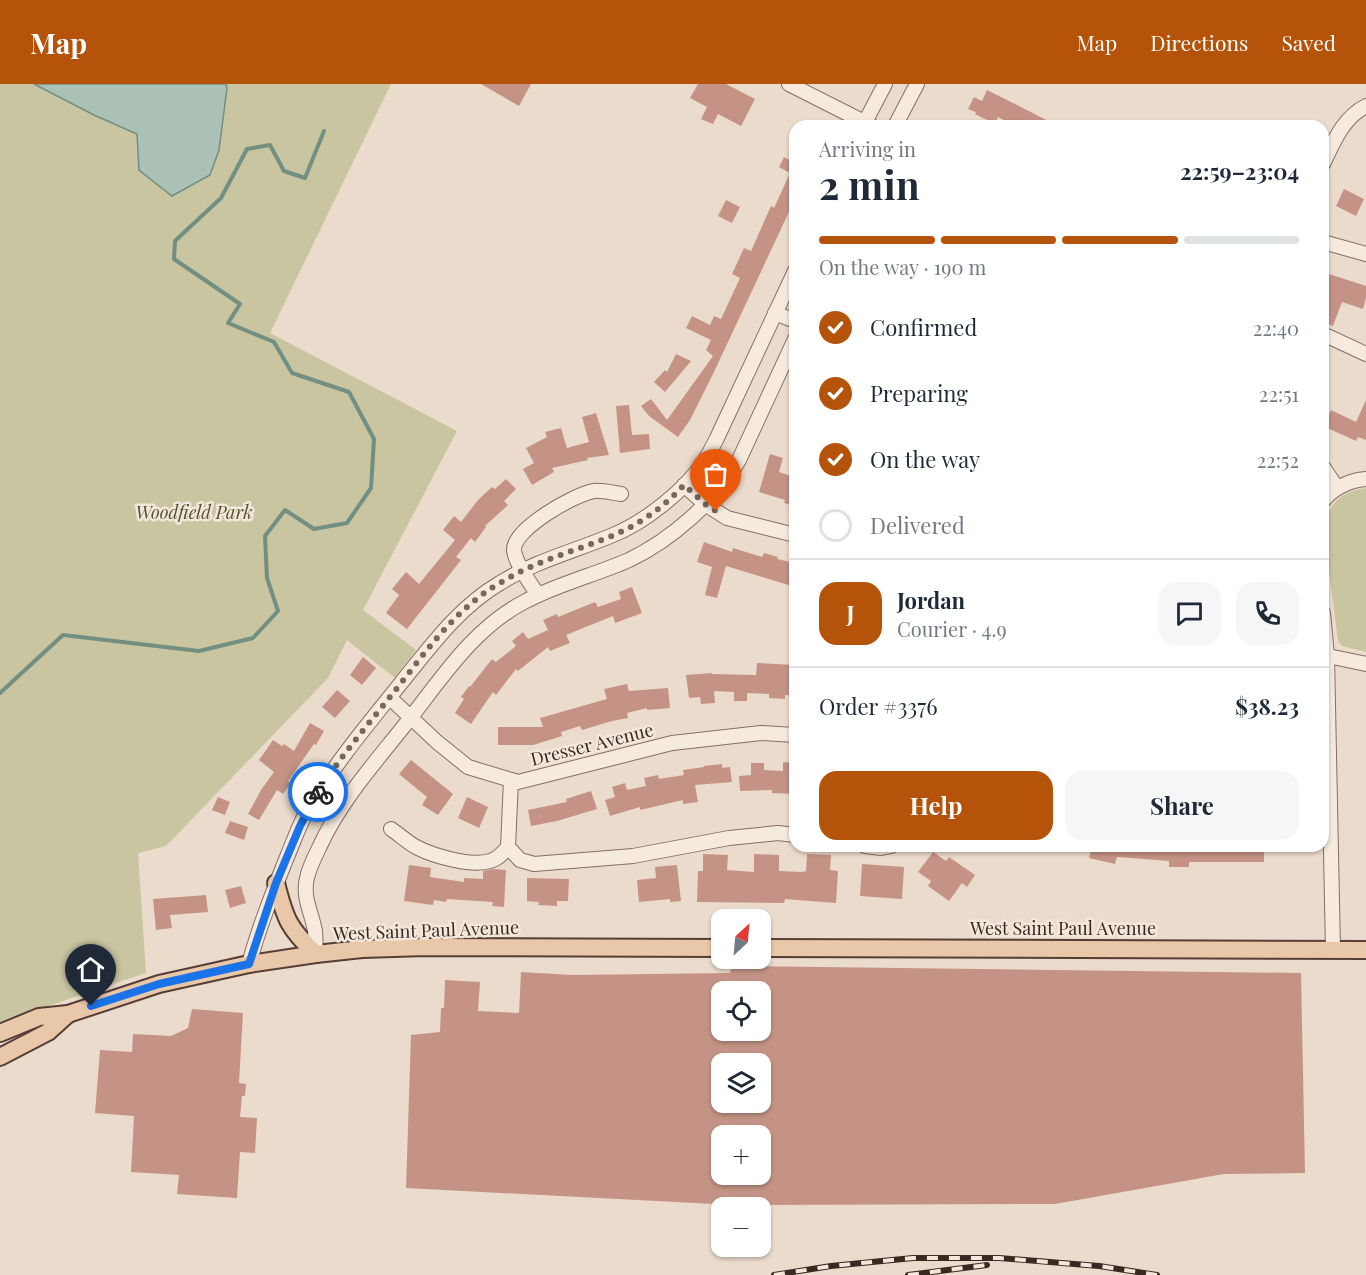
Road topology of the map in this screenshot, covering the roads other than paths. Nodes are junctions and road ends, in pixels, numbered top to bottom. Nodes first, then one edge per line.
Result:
1 (789, 84) edge
2 (885, 84) edge
3 (917, 84) edge
4 (1366, 106) edge
5 (857, 120) edge
6 (868, 120) edge
7 (898, 120) edge
8 (1329, 152) edge
9 (1329, 244) edge
10 (1366, 254) edge
11 (789, 284) edge
12 (776, 313) junction
13 (789, 318) edge
14 (1329, 337) edge
15 (789, 352) edge
16 (1366, 354) edge
17 (1329, 476) edge
18 (1366, 479) edge
19 (684, 485) junction
20 (1337, 488) junction
21 (621, 494) dead end
22 (1329, 495) edge
23 (705, 504) junction
24 (789, 534) edge
25 (523, 571) junction
26 (538, 595) junction
27 (1329, 657) edge
28 (1366, 664) edge
29 (390, 698) junction
30 (411, 717) junction
31 (789, 735) edge
32 (511, 780) junction
33 (391, 829) dead end
34 (789, 834) edge
35 (292, 845) junction
36 (508, 847) junction
37 (1329, 852) edge
38 (316, 854) junction
39 (276, 883) junction
40 (711, 948) edge
41 (771, 948) edge
42 (1333, 950) junction
43 (1366, 950) edge
44 (316, 954) junction
45 (249, 964) junction
46 (68, 1014) junction
47 (0, 1033) edge
48 (0, 1057) edge

1 - 5 street
2 - 6 street
3 - 7 street
4 - 8 street
9 - 10 street
11 - 12 street
12 - 13 street
12 - 19 street
14 - 16 street
15 - 23 street
17 - 20 street
18 - 20 street
19 - 23 street
19 - 25 street
20 - 22 street
21 - 25 street
23 - 24 street
23 - 26 street
25 - 26 street
25 - 29 street
26 - 30 street
27 - 28 street
29 - 30 street, Dresser Avenue
29 - 35 street
30 - 32 street, Dresser Avenue
30 - 38 street
31 - 32 street, Dresser Avenue
32 - 36 street
33 - 36 street
34 - 36 street
35 - 38 street
35 - 39 street
37 - 42 street
38 - 44 street
39 - 44 main road
39 - 45 street
40 - 44 main road, West Saint Paul Avenue
41 - 42 main road, West Saint Paul Avenue
42 - 43 main road, West Saint Paul Avenue
44 - 45 main road, West Saint Paul Avenue
45 - 46 main road, West Saint Paul Avenue
46 - 47 main road, West Saint Paul Avenue
46 - 48 main road, West Saint Paul Avenue

